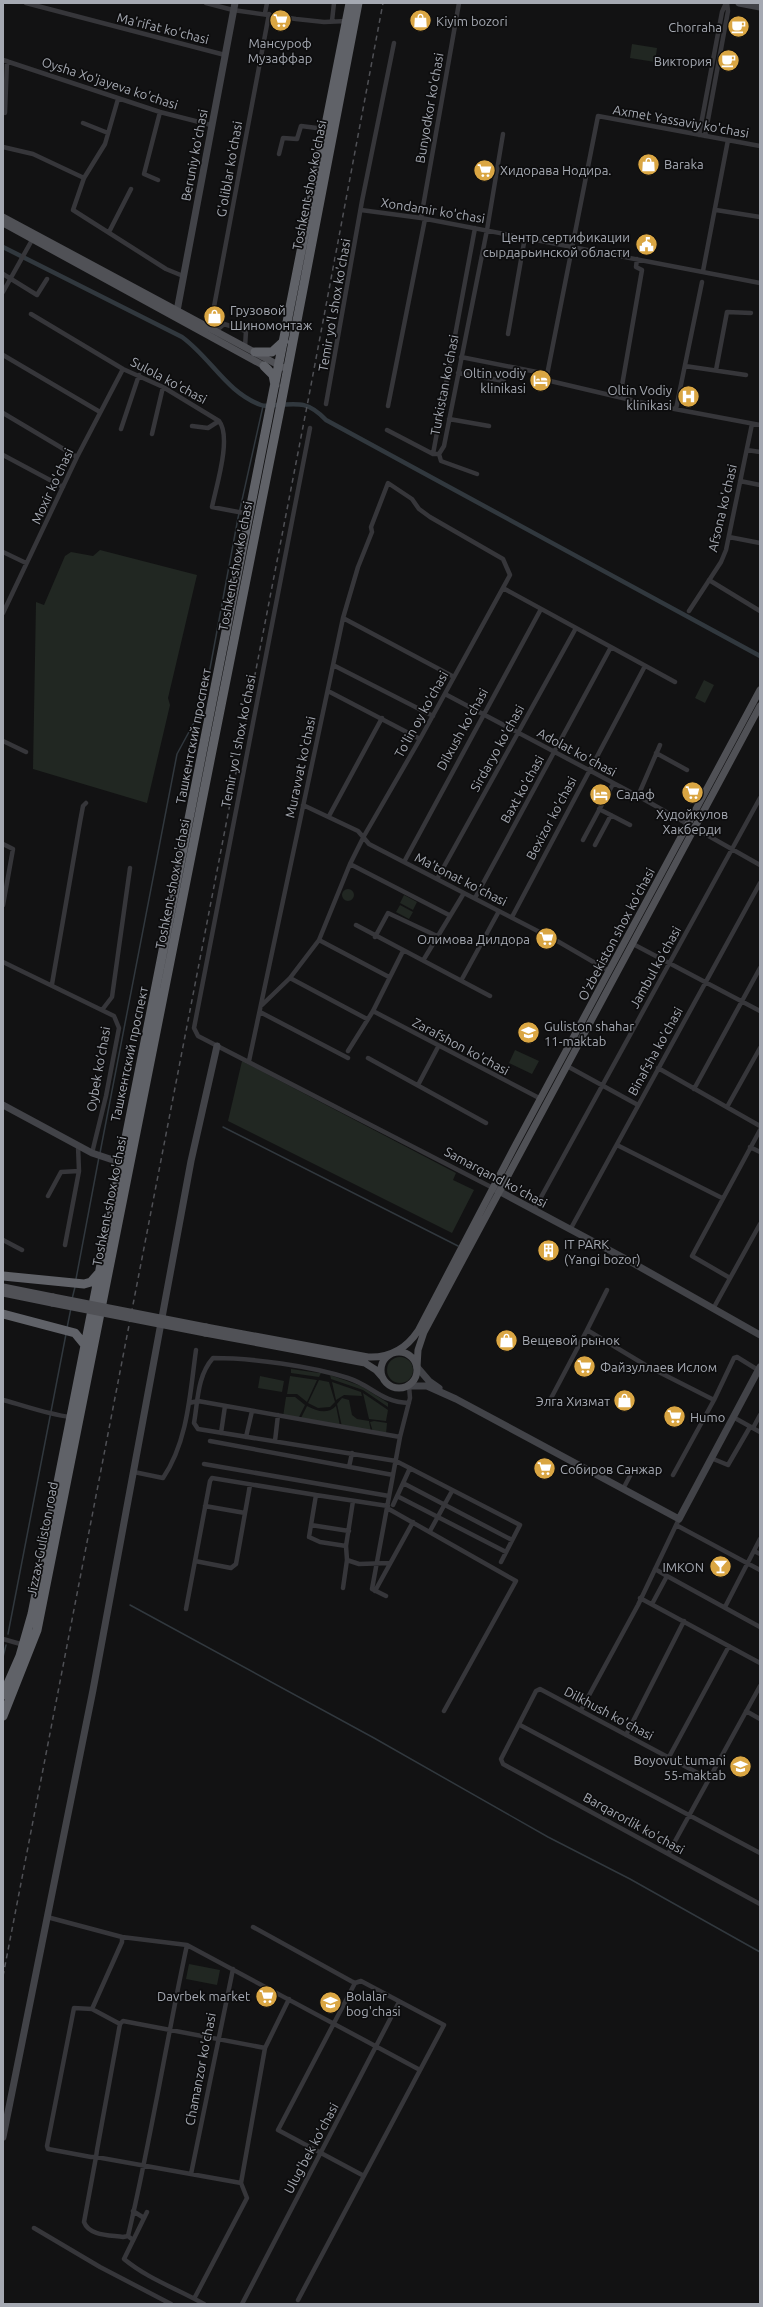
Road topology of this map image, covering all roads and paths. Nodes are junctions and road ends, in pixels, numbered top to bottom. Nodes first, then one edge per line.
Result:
1 (26, 3) edge
2 (206, 3) edge
3 (267, 3) edge
4 (334, 3) edge
5 (350, 3) edge
6 (358, 3) edge
7 (459, 3) edge
8 (727, 3) edge
9 (739, 3) edge
10 (234, 6) edge
11 (760, 7) edge
12 (267, 14) junction
13 (332, 21) junction
14 (347, 21) junction
15 (394, 43) dead end
16 (225, 55) junction
17 (5, 61) edge
18 (118, 99) junction
19 (160, 112) junction
20 (5, 113) dead end
21 (83, 123) dead end
22 (211, 125) junction
23 (325, 129) junction
24 (108, 134) junction
25 (503, 134) dead end
26 (699, 135) junction
27 (705, 136) junction
28 (728, 140) junction
29 (760, 146) edge
30 (3, 147) edge
31 (279, 154) dead end
32 (84, 178) junction
33 (158, 180) dead end
34 (131, 189) dead end
35 (361, 210) junction
36 (716, 210) junction
37 (3, 216) edge
38 (760, 217) edge
39 (423, 218) junction
40 (3, 223) edge
41 (475, 228) junction
42 (487, 230) junction
43 (109, 232) junction
44 (524, 238) junction
45 (32, 240) junction
46 (572, 246) junction
47 (637, 259) junction
48 (703, 271) junction
49 (3, 274) edge
50 (183, 276) junction
51 (11, 278) junction
52 (47, 279) dead end
53 (702, 282) dead end
54 (760, 283) edge
55 (3, 292) edge
56 (177, 311) junction
57 (751, 313) dead end
58 (31, 314) dead end
59 (213, 330) junction
60 (508, 334) dead end
61 (288, 340) junction
62 (245, 347) junction
63 (254, 352) junction
64 (3, 355) edge
65 (461, 357) junction
66 (264, 366) junction
67 (685, 366) junction
68 (123, 369) junction
69 (282, 370) junction
70 (716, 370) junction
71 (458, 373) junction
72 (547, 374) junction
73 (139, 375) junction
74 (746, 375) dead end
75 (504, 382) dead end
76 (162, 387) junction
77 (276, 387) junction
78 (620, 397) junction
79 (326, 404) dead end
80 (276, 405) junction
81 (388, 406) dead end
82 (676, 409) junction
83 (100, 412) junction
84 (3, 413) edge
85 (449, 418) junction
86 (220, 421) junction
87 (752, 424) junction
88 (760, 425) edge
89 (192, 426) dead end
90 (488, 426) dead end
91 (310, 428) dead end
92 (121, 430) dead end
93 (387, 430) dead end
94 (152, 434) dead end
95 (746, 450) junction
96 (760, 452) edge
97 (433, 454) junction
98 (439, 454) junction
99 (3, 455) edge
100 (77, 457) junction
101 (477, 474) dead end
102 (740, 481) junction
103 (760, 485) edge
104 (63, 487) junction
105 (246, 514) junction
106 (729, 537) junction
107 (760, 543) edge
108 (3, 552) edge
109 (26, 563) junction
110 (510, 575) joint
111 (709, 580) junction
112 (503, 588) junction
113 (541, 609) junction
114 (689, 611) dead end
115 (760, 611) edge
116 (3, 613) edge
117 (343, 618) junction
118 (576, 628) junction
119 (611, 647) junction
120 (333, 665) junction
121 (646, 666) junction
122 (454, 677) junction
123 (676, 682) dead end
124 (760, 690) edge
125 (328, 691) junction
126 (445, 694) junction
127 (760, 706) edge
128 (483, 715) junction
129 (433, 716) junction
130 (382, 718) junction
131 (518, 733) junction
132 (420, 739) junction
133 (3, 741) edge
134 (660, 745) dead end
135 (26, 752) dead end
136 (554, 752) junction
137 (656, 753) junction
138 (687, 770) dead end
139 (589, 771) junction
140 (613, 784) junction
141 (638, 796) junction
142 (760, 798) edge
143 (86, 803) dead end
144 (304, 805) junction
145 (600, 809) junction
146 (611, 815) junction
147 (329, 816) junction
148 (630, 825) dead end
149 (691, 827) junction
150 (364, 836) junction
151 (583, 840) dead end
152 (3, 844) edge
153 (595, 845) dead end
154 (732, 849) junction
155 (404, 862) junction
156 (350, 864) junction
157 (760, 866) edge
158 (130, 868) dead end
159 (437, 879) junction
160 (760, 883) edge
161 (464, 893) junction
162 (475, 898) junction
163 (3, 906) edge
164 (499, 911) junction
165 (449, 916) junction
166 (512, 917) junction
167 (356, 925) dead end
168 (438, 936) junction
169 (375, 937) junction
170 (319, 940) junction
171 (633, 944) junction
172 (403, 951) junction
173 (424, 959) junction
174 (3, 962) edge
175 (669, 963) junction
176 (760, 968) edge
177 (609, 971) junction
178 (389, 977) junction
179 (290, 978) junction
180 (462, 979) junction
181 (706, 982) junction
182 (52, 984) junction
183 (490, 996) dead end
184 (741, 1001) junction
185 (262, 1005) junction
186 (102, 1010) junction
187 (373, 1011) junction
188 (760, 1011) edge
189 (260, 1012) junction
190 (367, 1019) junction
191 (217, 1046) junction
192 (438, 1047) junction
193 (760, 1048) edge
194 (348, 1051) dead end
195 (348, 1058) dead end
196 (368, 1058) dead end
197 (249, 1061) junction
198 (567, 1066) junction
199 (658, 1068) junction
200 (418, 1085) junction
201 (602, 1086) junction
202 (694, 1088) junction
203 (541, 1100) junction
204 (3, 1105) edge
205 (638, 1105) junction
206 (727, 1107) junction
207 (486, 1123) dead end
208 (760, 1126) edge
209 (760, 1130) edge
210 (617, 1145) junction
211 (78, 1146) junction
212 (750, 1147) junction
213 (760, 1152) edge
214 (94, 1154) junction
215 (120, 1162) junction
216 (129, 1165) junction
217 (79, 1171) junction
218 (496, 1190) junction
219 (48, 1196) dead end
220 (722, 1198) junction
221 (534, 1210) junction
222 (760, 1224) edge
223 (570, 1230) junction
224 (3, 1240) edge
225 (65, 1244) dead end
226 (22, 1250) dead end
227 (461, 1258) junction
228 (98, 1273) junction
229 (3, 1276) edge
230 (730, 1278) junction
231 (3, 1287) edge
232 (607, 1290) dead end
233 (3, 1293) edge
234 (52, 1300) junction
235 (713, 1309) junction
236 (3, 1314) edge
237 (205, 1330) junction
238 (587, 1330) junction
239 (760, 1335) edge
240 (84, 1344) junction
241 (196, 1350) dead end
242 (391, 1354) junction
243 (85, 1366) junction
244 (417, 1367) junction
245 (759, 1371) edge
246 (383, 1378) junction
247 (408, 1386) junction
248 (456, 1399) junction
249 (3, 1400) edge
250 (714, 1400) junction
251 (198, 1401) junction
252 (549, 1402) dead end
253 (189, 1403) junction
254 (409, 1403) junction
255 (224, 1406) junction
256 (252, 1411) junction
257 (278, 1415) junction
258 (760, 1415) edge
259 (70, 1417) junction
260 (733, 1417) junction
261 (752, 1427) junction
262 (760, 1432) edge
263 (220, 1433) junction
264 (246, 1437) junction
265 (400, 1437) junction
266 (210, 1441) dead end
267 (275, 1441) junction
268 (352, 1453) junction
269 (711, 1458) junction
270 (396, 1461) junction
271 (204, 1464) dead end
272 (349, 1467) junction
273 (410, 1468) junction
274 (134, 1472) junction
275 (631, 1474) dead end
276 (393, 1475) junction
277 (673, 1475) dead end
278 (403, 1483) junction
279 (250, 1484) junction
280 (623, 1489) junction
281 (452, 1491) junction
282 (316, 1495) junction
283 (389, 1496) junction
284 (397, 1496) junction
285 (353, 1501) junction
286 (444, 1504) junction
287 (205, 1506) junction
288 (389, 1507) junction
289 (245, 1513) junction
290 (438, 1516) junction
291 (413, 1522) junction
292 (677, 1522) junction
293 (311, 1525) junction
294 (349, 1531) junction
295 (430, 1531) junction
296 (760, 1539) edge
297 (512, 1540) junction
298 (346, 1546) junction
299 (754, 1551) junction
300 (506, 1552) junction
301 (760, 1554) edge
302 (347, 1560) junction
303 (195, 1562) junction
304 (501, 1562) dead end
305 (747, 1563) junction
306 (376, 1564) junction
307 (390, 1564) junction
308 (655, 1569) junction
309 (760, 1570) edge
310 (667, 1576) junction
311 (343, 1588) dead end
312 (375, 1591) junction
313 (386, 1596) dead end
314 (640, 1598) junction
315 (652, 1604) junction
316 (725, 1607) junction
317 (186, 1609) dead end
318 (684, 1621) junction
319 (760, 1627) edge
320 (3, 1639) edge
321 (24, 1645) junction
322 (729, 1646) junction
323 (760, 1663) edge
324 (5, 1683) edge
325 (760, 1686) edge
326 (3, 1695) edge
327 (581, 1710) junction
328 (444, 1711) dead end
329 (746, 1711) junction
330 (3, 1716) edge
331 (760, 1719) edge
332 (520, 1725) junction
333 (626, 1735) junction
334 (669, 1758) junction
335 (709, 1779) junction
336 (689, 1815) junction
337 (760, 1853) edge
338 (668, 1854) junction
339 (760, 1904) edge
340 (47, 1917) junction
341 (253, 1927) dead end
342 (122, 1937) junction
343 (187, 1945) junction
344 (233, 1969) junction
345 (355, 1983) junction
346 (290, 1999) junction
347 (399, 2002) junction
348 (92, 2009) junction
349 (334, 2023) junction
350 (120, 2024) junction
351 (169, 2029) junction
352 (218, 2038) junction
353 (377, 2046) junction
354 (265, 2048) junction
355 (420, 2070) junction
356 (3, 2137) edge
357 (321, 2153) junction
358 (96, 2157) junction
359 (144, 2166) junction
360 (190, 2174) junction
361 (364, 2176) junction
362 (241, 2183) junction
363 (134, 2211) junction
364 (147, 2212) dead end
365 (144, 2218) junction
366 (34, 2228) dead end
367 (128, 2236) junction
368 (133, 2240) junction
369 (195, 2297) junction
370 (298, 2300) dead end
371 (171, 2304) edge
372 (204, 2304) edge
373 (242, 2304) edge

1 - 16 street, Ma'rifat ko'chasi
2 - 10 street
3 - 12 street, G'oliblar ko'chasi
4 - 13 street
5 - 14 highway, Toshkent shox ko'chasi
6 - 61 highway, Toshkent shox ko'chasi
7 - 39 street, Bunyodkor ko'chasi
8 - 26 street
8 - 27 street
9 - 11 street
10 - 12 street
10 - 16 street, Beruniy ko'chasi
12 - 13 street
12 - 59 street, G'oliblar ko'chasi
13 - 14 street
14 - 23 highway, Toshkent shox ko'chasi
15 - 35 street, Temir yo'l shox ko'chasi
16 - 22 street, Beruniy ko'chasi
17 - 18 street, Oysha Xo'jayeva ko'chasi
17 - 20 street
18 - 19 street, Oysha Xo'jayeva ko'chasi
18 - 24 street
19 - 22 street, Oysha Xo'jayeva ko'chasi
19 - 33 street
21 - 24 street
22 - 50 street, Beruniy ko'chasi
23 - 31 street
23 - 61 highway, Toshkent shox ko'chasi
24 - 32 street
25 - 42 street, Turkistan ko'chasi
26 - 27 street, Axmet Yassaviy ko'chasi
26 - 46 street, Axmet Yassaviy ko'chasi
27 - 28 street, Axmet Yassaviy ko'chasi
28 - 29 street, Axmet Yassaviy ko'chasi
28 - 36 street
30 - 32 street
32 - 43 street
34 - 43 street
35 - 39 street, Xondamir ko'chasi
35 - 79 street, Temir yo'l shox ko'chasi
36 - 38 street
36 - 48 street
37 - 56 main road
39 - 41 street, Xondamir ko'chasi
39 - 81 street, Bunyodkor ko'chasi
40 - 45 main road
41 - 42 street, Xondamir ko'chasi
41 - 97 street, Turkistan ko'chasi
42 - 44 street, Xondamir ko'chasi
42 - 65 street, Turkistan ko'chasi
43 - 50 street
44 - 46 street, Xondamir ko'chasi
44 - 60 street
45 - 51 street
45 - 66 main road
46 - 47 street, Xondamir ko'chasi
46 - 72 street
47 - 48 street, Xondamir ko'chasi
47 - 78 street
48 - 54 street, Xondamir ko'chasi
49 - 51 street
50 - 56 street, Beruniy ko'chasi
51 - 52 street
51 - 55 street
53 - 67 street
56 - 59 main road
57 - 70 street
58 - 68 street, Sulola ko'chasi
59 - 62 main road
59 - 62 street
61 - 63 highway
61 - 69 highway
62 - 63 main road
63 - 69 main road
64 - 83 street
65 - 71 street, Turkistan ko'chasi
65 - 72 street
66 - 69 main road
66 - 77 highway
67 - 70 street
67 - 82 street
68 - 73 street, Sulola ko'chasi
68 - 83 street, Moxir ko'chasi
69 - 77 highway
69 - 80 highway
70 - 74 street
71 - 75 street
71 - 85 street, Turkistan ko'chasi
72 - 78 street
73 - 76 street, Sulola ko'chasi
73 - 92 street
76 - 86 street, Sulola ko'chasi
76 - 94 street
77 - 80 highway
78 - 82 street
80 - 105 highway, Ташкентский проспект
80 - 216 highway, Toshkent shox ko'chasi
82 - 87 street
83 - 100 street, Moxir ko'chasi
84 - 100 street
85 - 90 street
85 - 98 street, Turkistan ko'chasi
86 - 89 street
86 - 105 street
87 - 88 street
87 - 95 street, Afsona ko'chasi
91 - 191 street, Temir yo'l shox ko'chasi
93 - 97 street
95 - 96 street
95 - 102 street, Afsona ko'chasi
97 - 98 street, Turkistan ko'chasi
98 - 101 street
99 - 104 street
100 - 104 street, Moxir ko'chasi
102 - 103 street
102 - 106 street, Afsona ko'chasi
104 - 109 street, Moxir ko'chasi
105 - 215 highway, Ташкентский проспект
106 - 107 street
106 - 111 street, Afsona ko'chasi
108 - 109 street
109 - 116 street, Moxir ko'chasi
110 - 112 street, To'lin oy ko'chasi
110 - 117 street, Muravvat ko'chasi
111 - 114 street, Afsona ko'chasi
111 - 115 street
112 - 113 street
112 - 122 street, To'lin oy ko'chasi
113 - 118 street
113 - 128 street, Dilxush ko'chasi
117 - 120 street, Muravvat ko'chasi
117 - 122 street
118 - 119 street
118 - 131 street, Sirdaryo ko'chasi
119 - 121 street
119 - 136 street, Baxt ko'chasi
120 - 125 street, Muravvat ko'chasi
120 - 129 street
121 - 123 street
121 - 139 street, Bexizor ko'chasi
122 - 126 street, To'lin oy ko'chasi
124 - 149 main road, O'zbekiston shox ko'chasi
125 - 130 street
125 - 144 street, Muravvat ko'chasi
126 - 128 street, Adolat ko'chasi
126 - 129 street, To'lin oy ko'chasi
127 - 149 main road, O'zbekiston shox ko'chasi
128 - 131 street, Adolat ko'chasi
128 - 155 street, Dilxush ko'chasi
129 - 132 street, To'lin oy ko'chasi
130 - 132 street
130 - 147 street
131 - 136 street, Adolat ko'chasi
131 - 159 street, Sirdaryo ko'chasi
132 - 150 street, To'lin oy ko'chasi
133 - 135 street
134 - 137 street
136 - 139 street, Adolat ko'chasi
136 - 162 street, Baxt ko'chasi
137 - 138 street
137 - 141 street
139 - 140 street, Adolat ko'chasi
139 - 166 street, Bexizor ko'chasi
140 - 141 street, Adolat ko'chasi
140 - 145 street
141 - 149 street, Adolat ko'chasi
142 - 154 street, Jambul ko'chasi
143 - 182 street
144 - 147 street, Ma'tonat ko'chasi
144 - 185 street, Muravvat ko'chasi
145 - 146 street
145 - 151 street
146 - 148 street
146 - 153 street
147 - 150 street, Ma'tonat ko'chasi
149 - 154 street, Adolat ko'chasi
149 - 171 main road, O'zbekiston shox ko'chasi
149 - 177 main road, O'zbekiston shox ko'chasi
150 - 155 street, Ma'tonat ko'chasi
150 - 156 street, To'lin oy ko'chasi
152 - 163 street
154 - 157 street, Adolat ko'chasi
154 - 175 street, Jambul ko'chasi
155 - 159 street, Ma'tonat ko'chasi
156 - 165 street
156 - 170 street, To'lin oy ko'chasi
158 - 186 street
159 - 161 street, Ma'tonat ko'chasi
160 - 181 street, Binafsha ko'chasi
161 - 162 street, Ma'tonat ko'chasi
161 - 165 street
162 - 164 street, Ma'tonat ko'chasi
164 - 166 street, Ma'tonat ko'chasi
164 - 180 street
165 - 168 street
166 - 177 street, Ma'tonat ko'chasi
167 - 169 street
168 - 169 street
168 - 173 street
169 - 172 street
170 - 178 street
170 - 179 street, To'lin oy ko'chasi
171 - 175 street
171 - 198 main road, O'zbekiston shox ko'chasi
172 - 173 street
172 - 178 street
173 - 180 street
174 - 182 street, Oybek ko’chasi
175 - 181 street
175 - 201 street, Jambul ko'chasi
176 - 184 street
177 - 203 main road, O'zbekiston shox ko'chasi
178 - 187 street
179 - 185 street, To'lin oy ko'chasi
179 - 190 street
180 - 183 street
181 - 184 street
181 - 199 street, Binafsha ko'chasi
182 - 186 street, Oybek ko’chasi
184 - 188 street
184 - 202 street
185 - 189 street, Muravvat ko'chasi
186 - 214 street, Oybek ko’chasi
187 - 190 street
187 - 192 street, Zarafshon ko'chasi
189 - 195 street
189 - 197 street, Muravvat ko'chasi
190 - 194 street
191 - 197 street, Samarqand ko'chasi
191 - 274 street
192 - 200 street
192 - 203 street, Zarafshon ko'chasi
193 - 206 street
196 - 200 street
197 - 218 street, Samarqand ko'chasi
198 - 201 street
198 - 218 main road, O'zbekiston shox ko'chasi
199 - 202 street
199 - 205 street, Binafsha ko'chasi
200 - 207 street
201 - 205 street
201 - 221 street, Jambul ko'chasi
202 - 206 street
203 - 218 main road, O'zbekiston shox ko'chasi
204 - 211 street
205 - 210 street, Binafsha ko'chasi
206 - 208 street
209 - 212 street
210 - 220 street
210 - 223 street, Binafsha ko'chasi
211 - 214 street
211 - 217 street
212 - 213 street
212 - 220 street
214 - 215 street
215 - 216 street
215 - 228 highway, Toshkent shox ko'chasi
216 - 243 highway, Toshkent shox ko'chasi
217 - 219 street
217 - 225 street
218 - 221 street, Samarqand ko'chasi
218 - 227 main road
220 - 230 street
221 - 223 street, Samarqand ko'chasi
222 - 230 street
223 - 235 street, Samarqand ko'chasi
224 - 226 street
227 - 242 main road
227 - 244 main road
228 - 229 highway
228 - 240 highway, Toshkent shox ko'chasi
230 - 235 street
231 - 234 main road
232 - 238 street
233 - 234 main road
234 - 237 main road, bridge
235 - 239 street, Samarqand ko'chasi
236 - 240 highway
237 - 242 main road
237 - 246 main road
238 - 250 street
238 - 252 street
240 - 243 highway, Toshkent shox ko'chasi
241 - 253 street
242 - 244 main road
242 - 246 main road
243 - 259 highway, Jizzax-Guliston road
243 - 330 highway, Jizzax-Guliston road
244 - 247 main road
244 - 248 street
245 - 250 street
245 - 260 street
246 - 247 main road
247 - 248 street
247 - 254 street
248 - 280 street
249 - 259 street
250 - 277 street
251 - 253 street
251 - 254 street
251 - 255 street
251 - 263 street
253 - 274 street
254 - 265 street
255 - 256 street
255 - 263 street
256 - 257 street
256 - 264 street
257 - 265 street
257 - 267 street
258 - 261 street
259 - 321 highway, Jizzax-Guliston road
260 - 261 street
260 - 269 street
261 - 262 street
261 - 269 street
263 - 264 street
264 - 267 street
265 - 270 street
266 - 272 street
267 - 268 street
268 - 270 street
268 - 272 street
269 - 292 street
270 - 273 street
270 - 276 street
271 - 283 street
272 - 276 street
273 - 278 street
273 - 281 street
274 - 340 street
275 - 280 street
276 - 283 street
278 - 284 street
278 - 286 street
279 - 282 street
279 - 287 street
279 - 289 street
280 - 292 street
281 - 286 street
281 - 297 street
282 - 285 street
282 - 293 street
283 - 288 street
284 - 288 street
284 - 290 street
285 - 288 street
285 - 294 street
286 - 290 street
286 - 297 street
287 - 289 street
287 - 303 street
288 - 291 street
288 - 306 street
289 - 303 street
290 - 295 street
290 - 300 street
291 - 295 street
291 - 307 street
292 - 305 street
292 - 308 street
293 - 294 street
293 - 298 street
294 - 298 street
295 - 328 street
296 - 299 street
297 - 300 street
298 - 302 street
299 - 301 street
299 - 305 street
300 - 304 street
302 - 306 street
302 - 311 street
303 - 317 street
305 - 309 street
305 - 316 street
306 - 307 street
306 - 312 street
307 - 312 street
308 - 310 street
308 - 314 street
310 - 315 street
310 - 316 street
312 - 313 street
314 - 315 street
314 - 327 street
315 - 318 street
316 - 319 street
318 - 322 street
318 - 333 street
320 - 321 street
321 - 324 highway, Jizzax-Guliston road
322 - 323 street
322 - 334 street
324 - 326 highway, Jizzax-Guliston road
325 - 329 street
327 - 332 street, Dilkhush ko'chasi
327 - 333 street, Dilkhush ko'chasi
329 - 331 street
329 - 335 street
332 - 336 street
332 - 338 street, Barqarorlik ko'chasi
333 - 334 street, Dilkhush ko'chasi
334 - 335 street, Dilkhush ko'chasi
335 - 336 street
336 - 337 street
336 - 338 street
338 - 339 street, Barqarorlik ko'chasi
340 - 342 street
340 - 356 street
341 - 345 street
342 - 343 street
342 - 348 street
343 - 344 street
343 - 351 street
344 - 346 street
344 - 352 street, Chamanzor ko'chasi
345 - 347 street
345 - 349 street
346 - 349 street
346 - 354 street
347 - 353 street, Ulug'bek ko'chasi
347 - 355 street
348 - 350 street
348 - 358 street
349 - 353 street
349 - 357 street
350 - 351 street
350 - 358 street
351 - 352 street
351 - 359 street
352 - 354 street
352 - 360 street, Chamanzor ko'chasi
353 - 355 street
353 - 357 street, Ulug'bek ko'chasi
354 - 362 street
355 - 361 street
357 - 361 street
357 - 373 street, Ulug'bek ko'chasi
358 - 359 street
358 - 367 street
359 - 360 street
359 - 363 street
360 - 362 street
361 - 370 street
362 - 369 street
363 - 365 street
363 - 367 street
364 - 365 street
365 - 368 street
366 - 371 street
367 - 368 street
368 - 369 street
369 - 372 street

